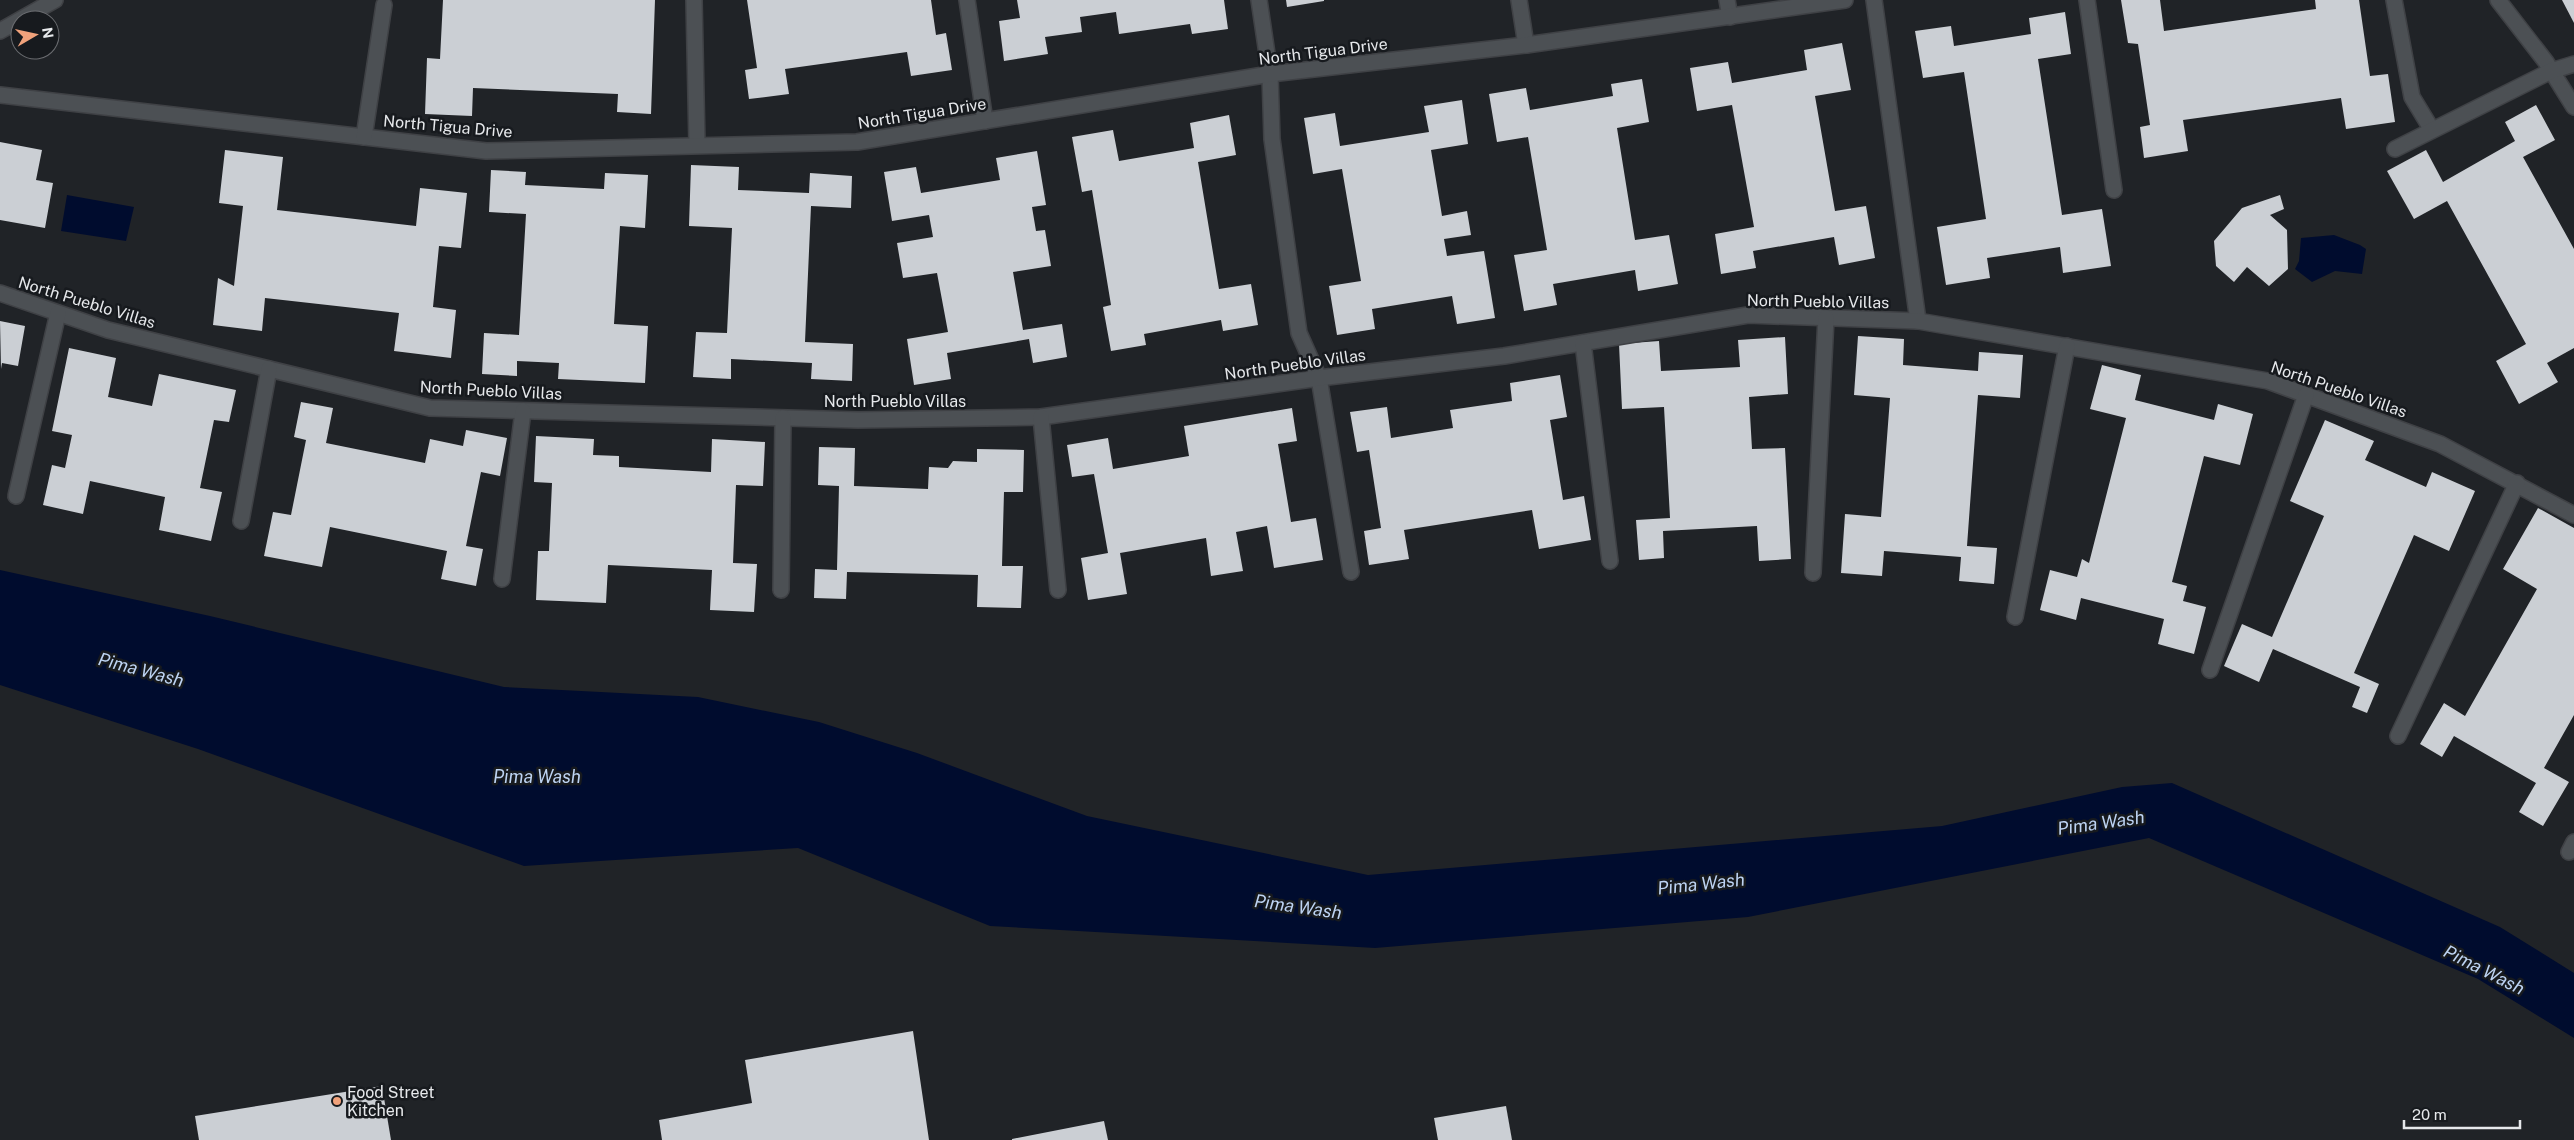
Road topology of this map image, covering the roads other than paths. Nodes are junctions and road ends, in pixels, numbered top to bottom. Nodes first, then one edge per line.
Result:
1 (55, 0) edge
2 (694, 0) edge
3 (968, 0) edge
4 (1258, 0) edge
5 (1519, 0) edge
6 (1727, 0) edge
7 (1845, 0) edge
8 (1874, 0) edge
9 (2087, 0) edge
10 (2394, 0) edge
11 (2498, 0) edge
12 (384, 5) dead end
13 (1730, 16) junction
14 (0, 31) edge
15 (1526, 45) junction
16 (2574, 64) edge
17 (2551, 71) junction
18 (1270, 74) junction
19 (0, 95) edge
20 (2574, 107) edge
21 (985, 121) junction
22 (2432, 130) junction
23 (364, 137) junction
24 (697, 145) junction
25 (2395, 149) dead end
26 (2114, 190) dead end
27 (0, 292) edge
28 (58, 313) junction
29 (1826, 318) junction
30 (1918, 321) junction
31 (1583, 343) junction
32 (2067, 346) junction
33 (269, 369) junction
34 (1320, 378) junction
35 (2306, 395) junction
36 (523, 410) junction
37 (1041, 417) junction
38 (783, 418) junction
39 (2517, 484) junction
40 (16, 496) dead end
41 (2574, 515) edge
42 (241, 520) dead end
43 (1610, 561) dead end
44 (1351, 572) dead end
45 (1812, 573) dead end
46 (502, 579) dead end
47 (781, 590) dead end
48 (1058, 590) dead end
49 (2015, 617) dead end
50 (2210, 670) dead end
51 (2398, 736) dead end

1 - 14 lane
2 - 24 lane
3 - 21 lane
4 - 18 lane
5 - 15 lane
6 - 13 lane
7 - 13 lane, North Tigua Drive
8 - 30 lane
9 - 26 lane
10 - 22 lane
11 - 17 lane
12 - 23 lane
13 - 15 lane, North Tigua Drive
15 - 18 lane, North Tigua Drive
16 - 17 lane
17 - 20 lane
17 - 22 lane
18 - 21 lane, North Tigua Drive
18 - 34 lane
19 - 23 lane, North Tigua Drive
21 - 24 lane, North Tigua Drive
22 - 25 lane
23 - 24 lane, North Tigua Drive
27 - 28 lane, North Pueblo Villas
28 - 33 lane, North Pueblo Villas
28 - 40 lane
29 - 30 lane, North Pueblo Villas
29 - 31 lane, North Pueblo Villas
29 - 45 lane
30 - 32 lane, North Pueblo Villas
31 - 34 lane, North Pueblo Villas
31 - 43 lane
32 - 35 lane, North Pueblo Villas
32 - 49 lane
33 - 36 lane, North Pueblo Villas
33 - 42 lane
34 - 37 lane, North Pueblo Villas
34 - 44 lane
35 - 39 lane, North Pueblo Villas
35 - 50 lane
36 - 38 lane, North Pueblo Villas
36 - 46 lane
37 - 38 lane, North Pueblo Villas
37 - 48 lane
38 - 47 lane
39 - 41 lane, North Pueblo Villas
39 - 51 lane

